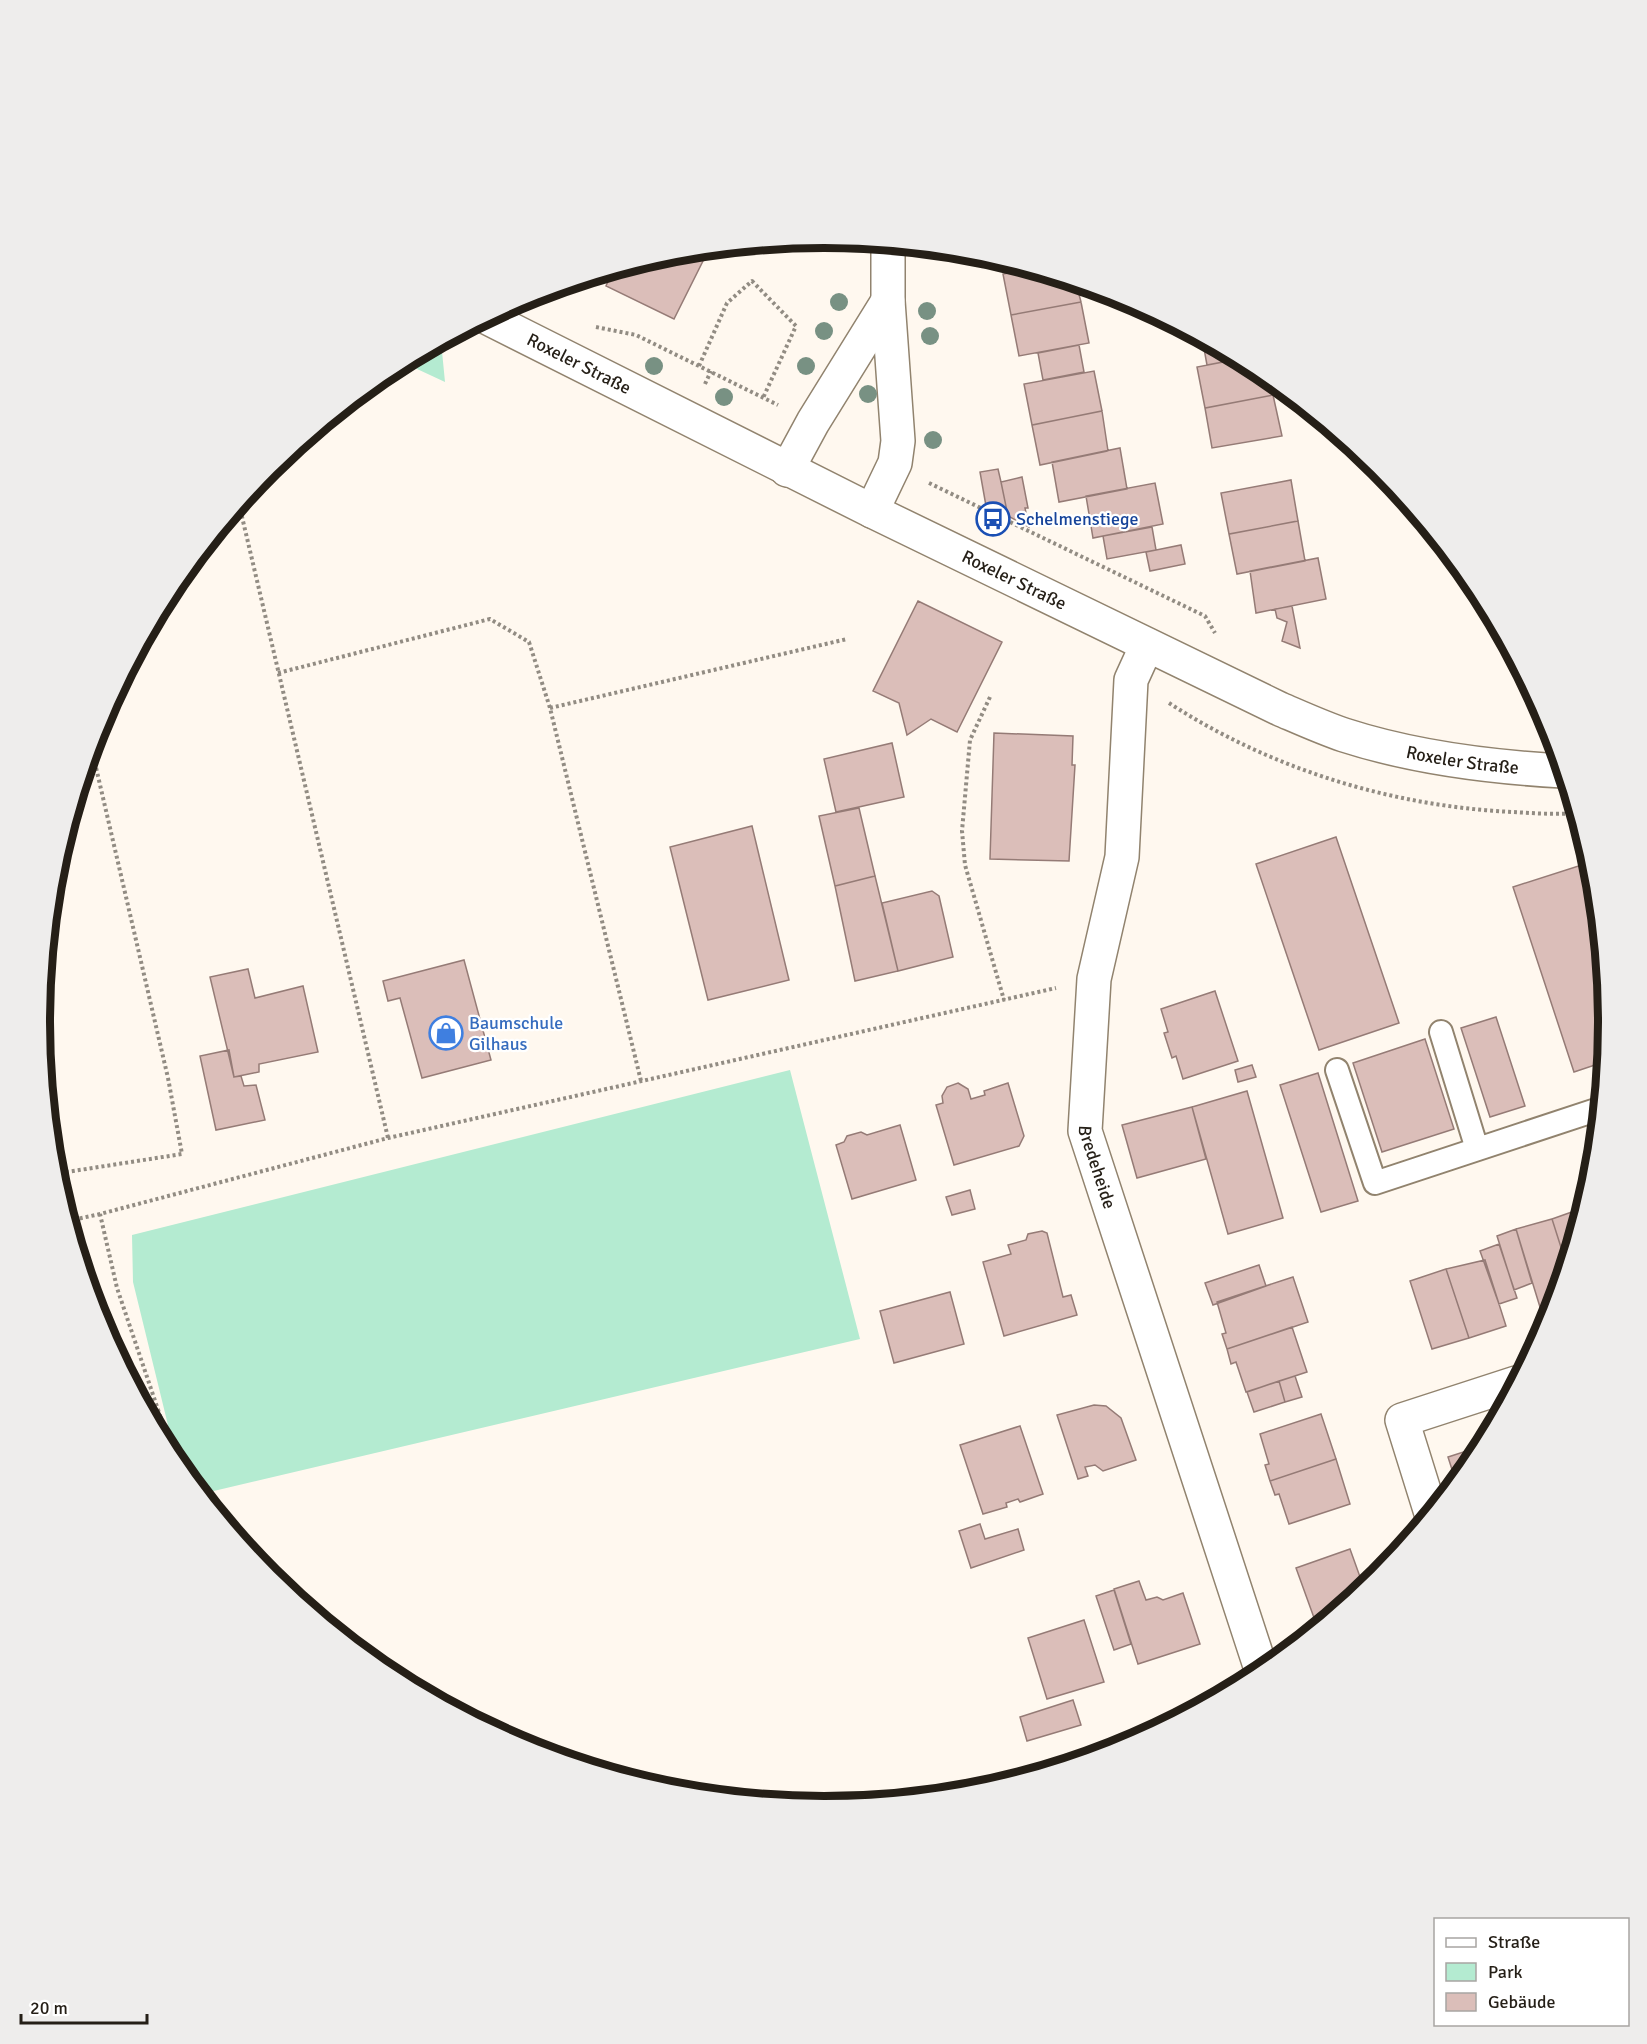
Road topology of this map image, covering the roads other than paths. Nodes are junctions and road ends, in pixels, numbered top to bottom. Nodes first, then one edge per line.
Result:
1 (888, 251) edge
2 (888, 301) junction
3 (495, 322) edge
4 (787, 470) junction
5 (872, 511) junction
6 (1147, 645) junction
7 (1555, 770) edge
8 (1441, 1032) dead end
9 (1337, 1070) dead end
10 (1592, 1111) edge
11 (1476, 1149) junction
12 (1506, 1386) edge
13 (1428, 1504) edge
14 (1259, 1662) edge

1 - 2 street
2 - 4 street
2 - 5 street
3 - 4 street, Roxeler Straße
4 - 5 street, Roxeler Straße
5 - 6 street, Roxeler Straße
6 - 7 street, Roxeler Straße
6 - 14 street, Bredeheide
8 - 11 lane
9 - 11 lane
10 - 11 lane
12 - 13 street

